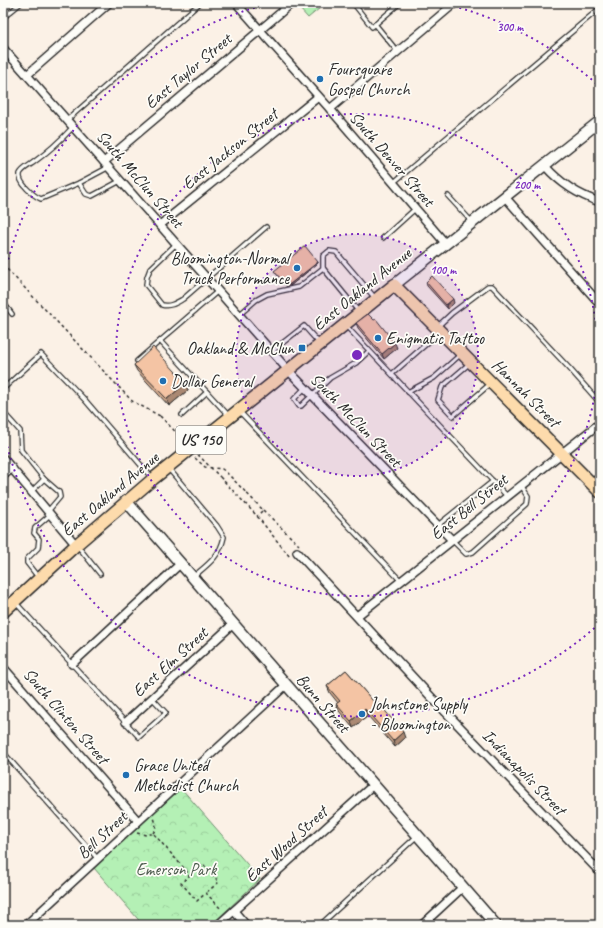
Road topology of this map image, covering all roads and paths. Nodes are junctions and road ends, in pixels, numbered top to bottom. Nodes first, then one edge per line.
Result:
1 (21, 3) edge
2 (109, 3) edge
3 (200, 3) edge
4 (236, 3) edge
5 (292, 3) edge
6 (353, 3) edge
7 (400, 3) edge
8 (455, 3) edge
9 (600, 8) edge
10 (3, 18) edge
11 (375, 24) junction
12 (260, 30) junction
13 (3, 48) edge
14 (398, 52) junction
15 (27, 75) junction
16 (318, 97) junction
17 (330, 109) junction
18 (67, 120) junction
19 (600, 121) edge
20 (73, 127) junction
21 (107, 165) junction
22 (545, 166) junction
23 (120, 180) junction
24 (393, 183) junction
25 (78, 184) junction
26 (448, 196) dead end
27 (505, 197) junction
28 (600, 202) edge
29 (415, 209) junction
30 (472, 223) junction
31 (160, 225) junction
32 (266, 227) dead end
33 (383, 238) dead end
34 (177, 244) junction
35 (446, 244) junction
36 (3, 266) edge
37 (323, 268) junction
38 (206, 278) junction
39 (394, 285) junction
40 (218, 291) junction
41 (376, 299) junction
42 (3, 302) edge
43 (600, 304) edge
44 (5, 308) edge
45 (359, 313) junction
46 (12, 314) dead end
47 (239, 315) junction
48 (344, 324) junction
49 (438, 330) junction
50 (160, 341) junction
51 (320, 344) junction
52 (370, 351) junction
53 (271, 352) junction
54 (462, 353) junction
55 (137, 361) edge
56 (471, 362) junction
57 (288, 370) junction
58 (392, 374) junction
59 (492, 382) junction
60 (305, 388) junction
61 (3, 389) edge
62 (207, 392) junction
63 (408, 392) junction
64 (312, 396) junction
65 (600, 403) edge
66 (3, 412) edge
67 (234, 413) junction
68 (182, 415) dead end
69 (600, 422) edge
70 (561, 453) junction
71 (3, 458) edge
72 (195, 458) dead end
73 (167, 467) junction
74 (12, 468) junction
75 (3, 476) edge
76 (220, 477) dead end
77 (44, 479) junction
78 (153, 479) junction
79 (493, 481) junction
80 (521, 485) junction
81 (32, 491) junction
82 (600, 492) edge
83 (507, 496) junction
84 (126, 501) junction
85 (263, 510) junction
86 (50, 512) junction
87 (257, 516) dead end
88 (438, 525) junction
89 (452, 540) junction
90 (76, 544) junction
91 (297, 552) joint
92 (180, 564) junction
93 (100, 574) dead end
94 (193, 578) junction
95 (40, 579) junction
96 (400, 581) junction
97 (14, 602) junction
98 (3, 612) edge
99 (357, 616) junction
100 (233, 624) junction
101 (72, 664) junction
102 (3, 667) edge
103 (286, 685) junction
104 (152, 698) junction
105 (126, 722) junction
106 (3, 752) edge
107 (373, 785) junction
108 (154, 818) dead end
109 (138, 821) junction
110 (137, 833) dead end
111 (153, 833) junction
112 (418, 836) junction
113 (98, 859) junction
114 (600, 872) edge
115 (190, 875) junction
116 (463, 887) junction
117 (206, 892) junction
118 (222, 910) dead end
119 (234, 911) junction
120 (26, 925) edge
121 (218, 925) edge
122 (246, 925) edge
123 (320, 925) edge
124 (422, 925) edge
125 (496, 925) edge

1 - 10 lane
2 - 15 street
3 - 18 lane
4 - 12 street, South Denver Street
5 - 12 street, East Taylor Street
6 - 11 lane
7 - 11 lane
8 - 14 street
9 - 24 lane
11 - 14 lane
12 - 16 street, South Denver Street
12 - 21 street, East Taylor Street
13 - 15 street, South McClun Street
14 - 17 street
15 - 18 street, South McClun Street
16 - 17 street, South Denver Street
16 - 31 street, East Jackson Street
17 - 24 street, South Denver Street
18 - 20 street, South McClun Street
19 - 22 street, East Oakland Avenue
20 - 21 street, South McClun Street
20 - 25 lane
21 - 23 street, South McClun Street
21 - 25 lane
22 - 27 street, East Oakland Avenue
22 - 28 street
23 - 25 lane
23 - 31 street, South McClun Street
24 - 29 street, South Denver Street
26 - 30 lane
27 - 30 street, East Oakland Avenue
27 - 43 street
29 - 33 lane
29 - 35 street, South Denver Street
30 - 35 street, East Oakland Avenue
31 - 34 street, South McClun Street
32 - 38 lane
34 - 38 street, South McClun Street
34 - 38 lane
35 - 39 street, East Oakland Avenue
36 - 76 path, bridge
37 - 41 lane
37 - 45 lane
37 - 47 lane
38 - 40 street, South McClun Street
39 - 41 main road, East Oakland Avenue / US 150
39 - 49 main road, Hannah Street
40 - 47 street, South McClun Street
40 - 50 lane
41 - 45 main road, East Oakland Avenue / US 150
42 - 44 lane
44 - 46 lane
45 - 48 main road, East Oakland Avenue / US 150
47 - 53 street, South McClun Street
48 - 51 main road, East Oakland Avenue / US 150
48 - 52 lane
49 - 54 main road, Hannah Street
49 - 58 lane
49 - 65 lane
50 - 55 lane
50 - 62 lane
51 - 53 lane
51 - 57 main road, East Oakland Avenue / US 150
52 - 58 lane
52 - 64 lane
53 - 57 street, South McClun Street
54 - 56 main road, Hannah Street
54 - 63 lane
56 - 59 main road, Hannah Street
56 - 59 lane
57 - 60 street, South McClun Street
57 - 67 main road, East Oakland Avenue / US 150
58 - 63 lane
59 - 70 main road, Hannah Street
60 - 64 street, South McClun Street
60 - 64 lane
61 - 78 lane
62 - 67 lane
62 - 68 lane
63 - 79 lane
64 - 88 street, South McClun Street
66 - 77 lane
67 - 73 main road, East Oakland Avenue / US 150
67 - 96 lane
69 - 70 street, East Bell Street
70 - 80 street, East Bell Street
70 - 82 main road, Hannah Street
71 - 74 street
72 - 85 path
73 - 78 main road, East Oakland Avenue / US 150
73 - 94 lane
74 - 75 street
74 - 81 street
77 - 81 lane
77 - 86 lane
78 - 84 main road, East Oakland Avenue / US 150
79 - 83 lane
79 - 88 lane
80 - 83 street, East Bell Street
80 - 89 lane
81 - 86 street
83 - 89 street, East Bell Street
84 - 90 main road, East Oakland Avenue / US 150
84 - 92 street, Bunn Street
85 - 87 path
85 - 91 path
86 - 90 street
86 - 95 lane
88 - 89 street, South McClun Street
89 - 96 street, East Bell Street
90 - 93 lane
90 - 95 main road, East Oakland Avenue / US 150
91 - 99 street, Indianapolis Street
92 - 94 street, Bunn Street
92 - 101 street
94 - 100 street, Bunn Street
95 - 97 main road, East Oakland Avenue / US 150
96 - 99 street, East Bell Street
97 - 98 main road, East Oakland Avenue / US 150
97 - 101 lane
99 - 114 street, Indianapolis Street
100 - 103 street, Bunn Street
100 - 104 street, East Elm Street
101 - 105 lane
102 - 109 street, South Clinton Street
103 - 107 street, Bunn Street
103 - 109 street, Bell Street
104 - 105 street, East Elm Street
104 - 105 lane
106 - 113 lane
107 - 112 street, Bunn Street
107 - 119 street, East Wood Street
108 - 111 path
109 - 113 street, Bell Street
110 - 111 path
111 - 115 path
112 - 116 street, Bunn Street
112 - 123 lane
113 - 120 street, Bell Street
115 - 117 path
115 - 117 path
116 - 124 street
116 - 125 street, Bunn Street
117 - 118 path
119 - 121 street, East Wood Street
119 - 122 street

